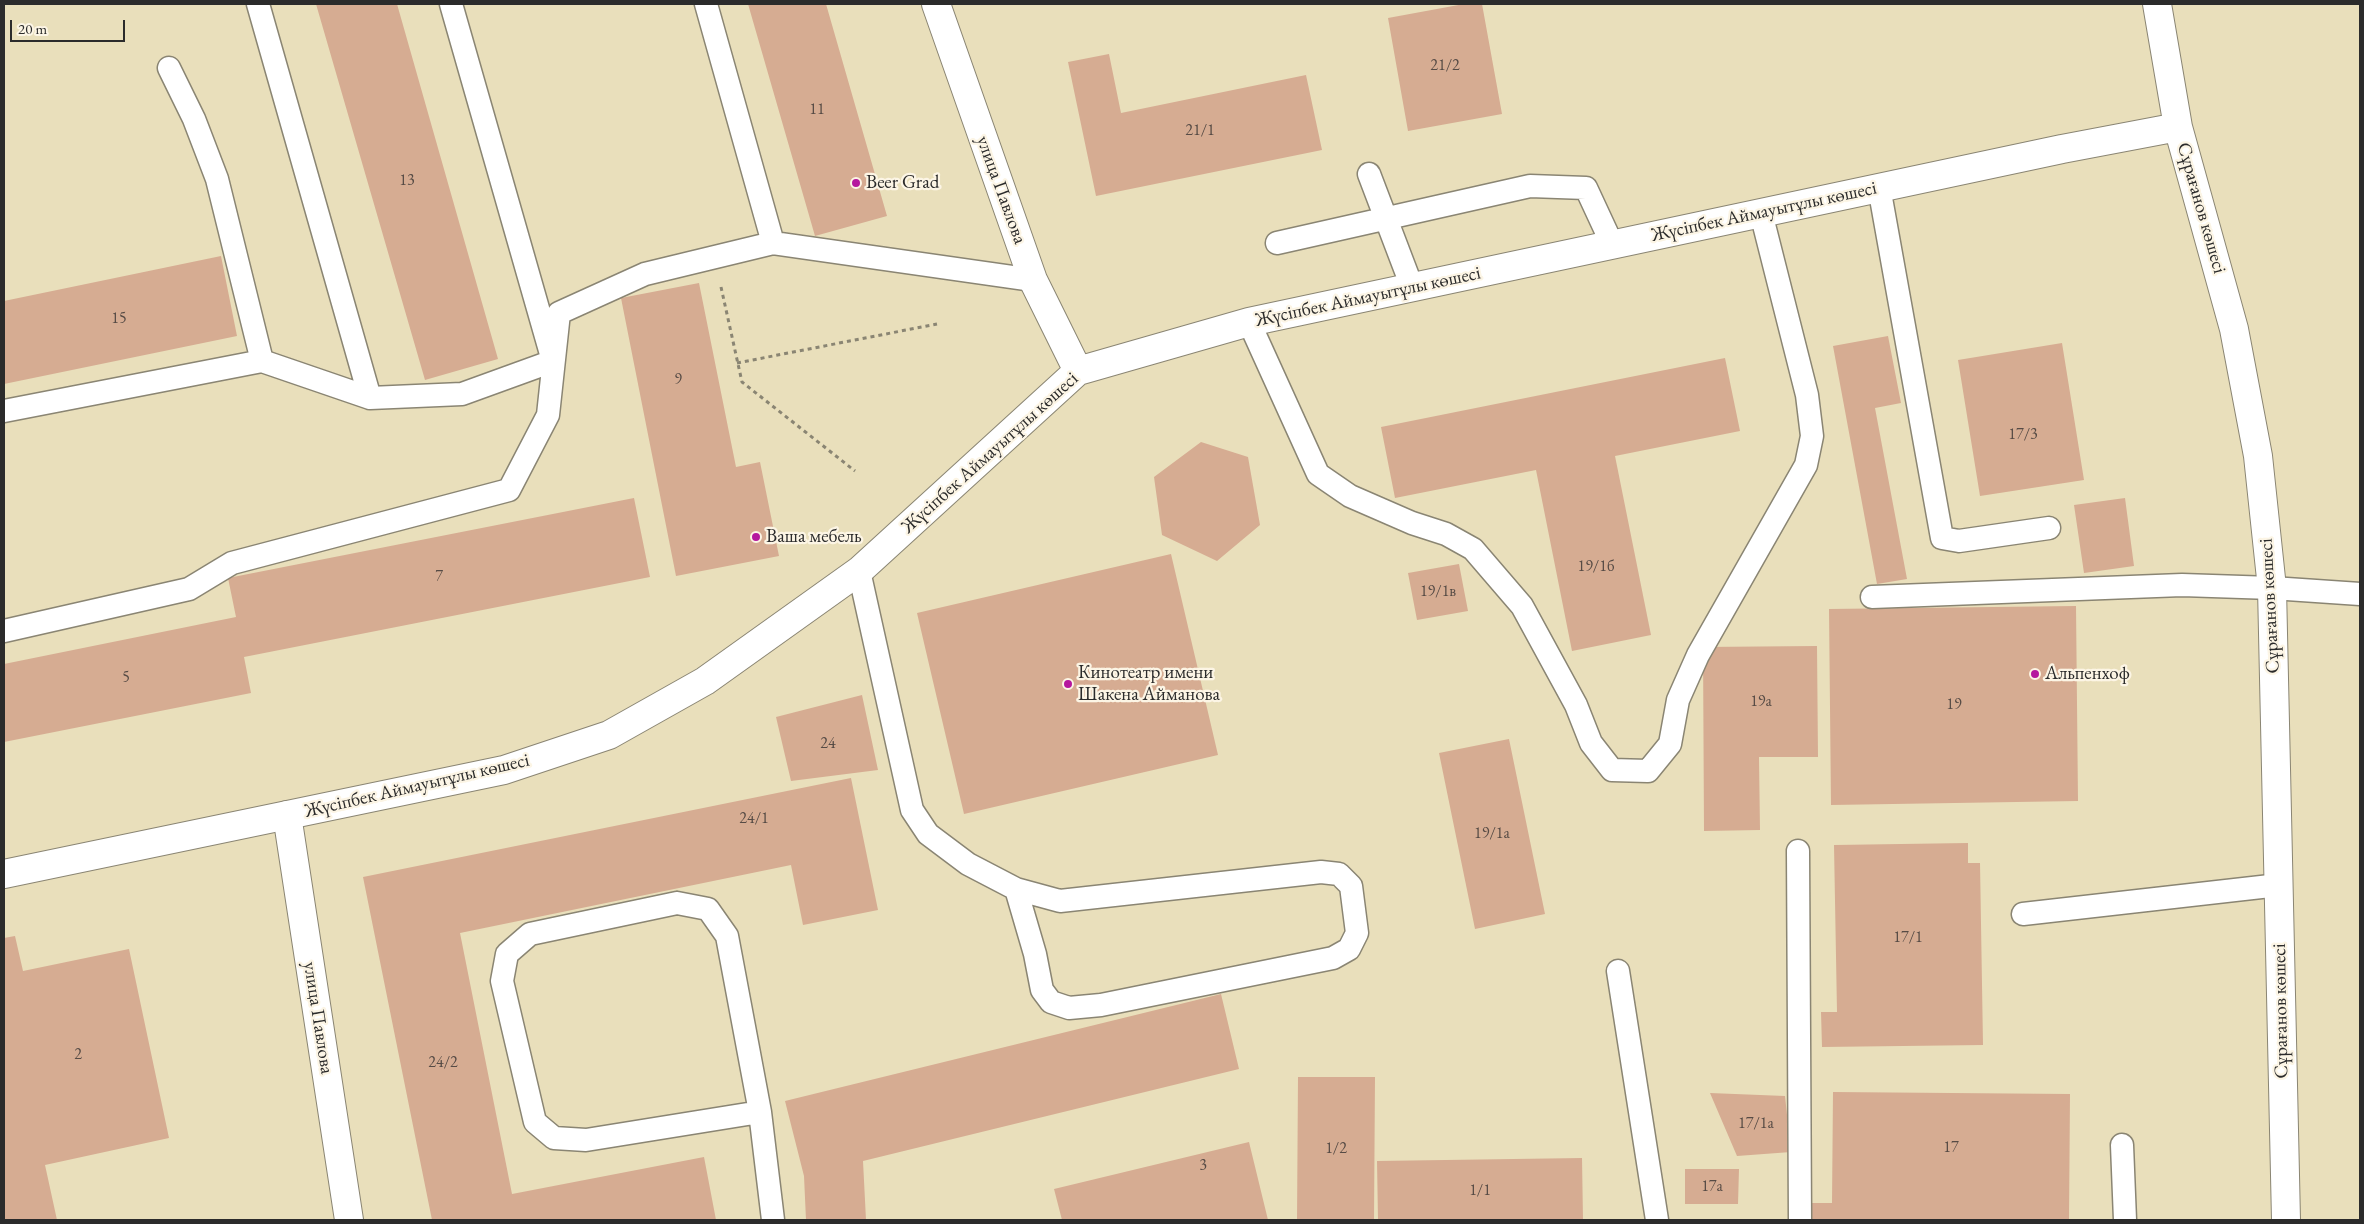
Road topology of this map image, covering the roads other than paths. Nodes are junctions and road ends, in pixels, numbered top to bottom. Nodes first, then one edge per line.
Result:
1 (258, 4) edge
2 (451, 4) edge
3 (706, 4) edge
4 (936, 4) edge
5 (2157, 4) edge
6 (168, 68) dead end
7 (2178, 127) junction
8 (1369, 174) dead end
9 (1879, 187) junction
10 (1760, 213) junction
11 (1387, 218) junction
12 (773, 243) junction
13 (1277, 243) dead end
14 (1612, 244) junction
15 (1033, 280) junction
16 (1412, 287) junction
17 (1249, 322) junction
18 (262, 361) junction
19 (554, 362) junction
20 (1078, 371) junction
21 (370, 398) junction
22 (4, 412) edge
23 (2050, 528) dead end
24 (859, 571) junction
25 (2272, 588) junction
26 (2360, 594) edge
27 (1872, 597) dead end
28 (4, 631) edge
29 (287, 816) junction
30 (1798, 851) dead end
31 (4, 874) edge
32 (2279, 885) junction
33 (1016, 889) junction
34 (2023, 914) dead end
35 (1618, 971) dead end
36 (760, 1112) junction
37 (2122, 1144) dead end
38 (349, 1220) edge
39 (773, 1220) edge
40 (1657, 1220) edge
41 (1800, 1220) edge
42 (2125, 1220) edge
43 (2286, 1220) edge

1 - 21 lane
2 - 19 lane
3 - 12 lane
4 - 15 street, улица Павлова
5 - 7 street, Сұрағанов көшесі
6 - 18 lane
7 - 9 street, Жүсіпбек Аймауытұлы көшесі
7 - 25 street, Сұрағанов көшесі
8 - 11 lane
9 - 10 street, Жүсіпбек Аймауытұлы көшесі
9 - 23 lane
10 - 14 street, Жүсіпбек Аймауытұлы көшесі
10 - 17 lane
11 - 13 lane
11 - 14 lane
11 - 16 lane
12 - 15 lane
12 - 19 lane
14 - 16 street, Жүсіпбек Аймауытұлы көшесі
15 - 20 street, улица Павлова
16 - 17 street, Жүсіпбек Аймауытұлы көшесі
17 - 20 street, Жүсіпбек Аймауытұлы көшесі
18 - 21 lane
18 - 22 lane
19 - 21 lane
19 - 28 lane
20 - 24 street, Жүсіпбек Аймауытұлы көшесі
24 - 29 street, Жүсіпбек Аймауытұлы көшесі
24 - 33 lane
25 - 26 lane
25 - 27 lane
25 - 32 street, Сұрағанов көшесі
29 - 31 street, Жүсіпбек Аймауытұлы көшесі
29 - 38 street, улица Павлова
30 - 41 lane
32 - 34 lane
32 - 43 street, Сұрағанов көшесі
33 - 33 lane
35 - 40 lane
36 - 36 lane
36 - 39 lane
37 - 42 lane

